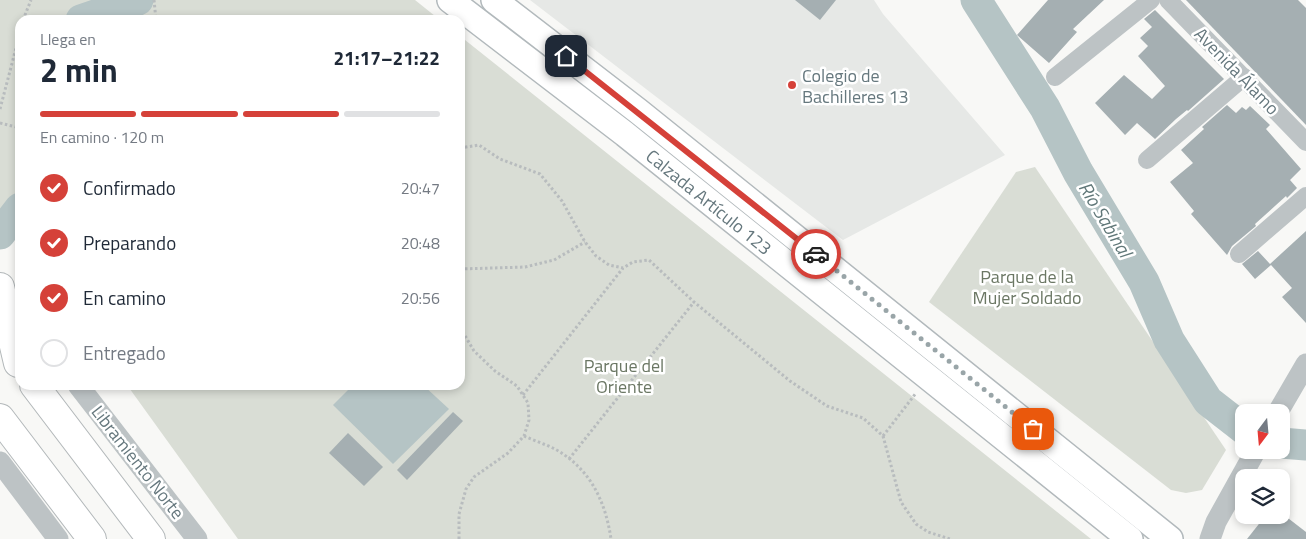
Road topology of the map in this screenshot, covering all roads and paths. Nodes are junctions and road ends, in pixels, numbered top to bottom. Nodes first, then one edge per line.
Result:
1 (32, 0) edge
2 (154, 0) edge
3 (450, 0) edge
4 (494, 0) edge
5 (1151, 0) edge
6 (1168, 0) edge
7 (25, 15) edge
8 (156, 15) edge
9 (15, 52) edge
10 (1055, 76) dead end
11 (1244, 77) junction
12 (0, 109) edge
13 (0, 123) edge
14 (15, 127) edge
15 (1306, 142) edge
16 (465, 147) edge
17 (1146, 160) dead end
18 (1306, 196) edge
19 (585, 242) junction
20 (1239, 254) dead end
21 (623, 268) junction
22 (465, 269) edge
23 (0, 287) edge
24 (694, 302) junction
25 (15, 306) edge
26 (465, 336) edge
27 (0, 340) edge
28 (15, 349) edge
29 (15, 360) edge
30 (1306, 364) edge
31 (928, 378) junction
32 (38, 390) edge
33 (82, 390) edge
34 (523, 394) junction
35 (1283, 404) edge
36 (0, 418) edge
37 (524, 436) junction
38 (883, 436) junction
39 (569, 459) junction
40 (1251, 459) edge
41 (0, 462) edge
42 (1213, 530) edge
43 (58, 539) edge
44 (92, 539) edge
45 (151, 539) edge
46 (197, 539) edge
47 (459, 539) edge
48 (611, 539) edge
49 (950, 539) edge
50 (1130, 539) edge
51 (1170, 539) edge
52 (1196, 539) edge

1 - 7 path
2 - 8 path
3 - 31 main road, Calzada Artículo 123
4 - 51 main road, Calzada Artículo 123
5 - 10 street
6 - 11 street, Avenida Álamo
9 - 12 path
11 - 15 street, Avenida Álamo
11 - 17 street
13 - 14 path
16 - 19 path
18 - 20 street
19 - 21 path
19 - 22 path
21 - 24 path
21 - 34 path
23 - 25 street
23 - 28 highway
24 - 38 path
24 - 39 path
26 - 34 path
27 - 29 highway
30 - 35 street
31 - 38 path
31 - 50 main road, Calzada Artículo 123
32 - 45 highway
33 - 46 street, Libramiento Norte
34 - 37 path
36 - 44 highway
37 - 39 path
37 - 47 path
38 - 49 path
39 - 48 path
40 - 42 street
41 - 43 street
42 - 52 street

